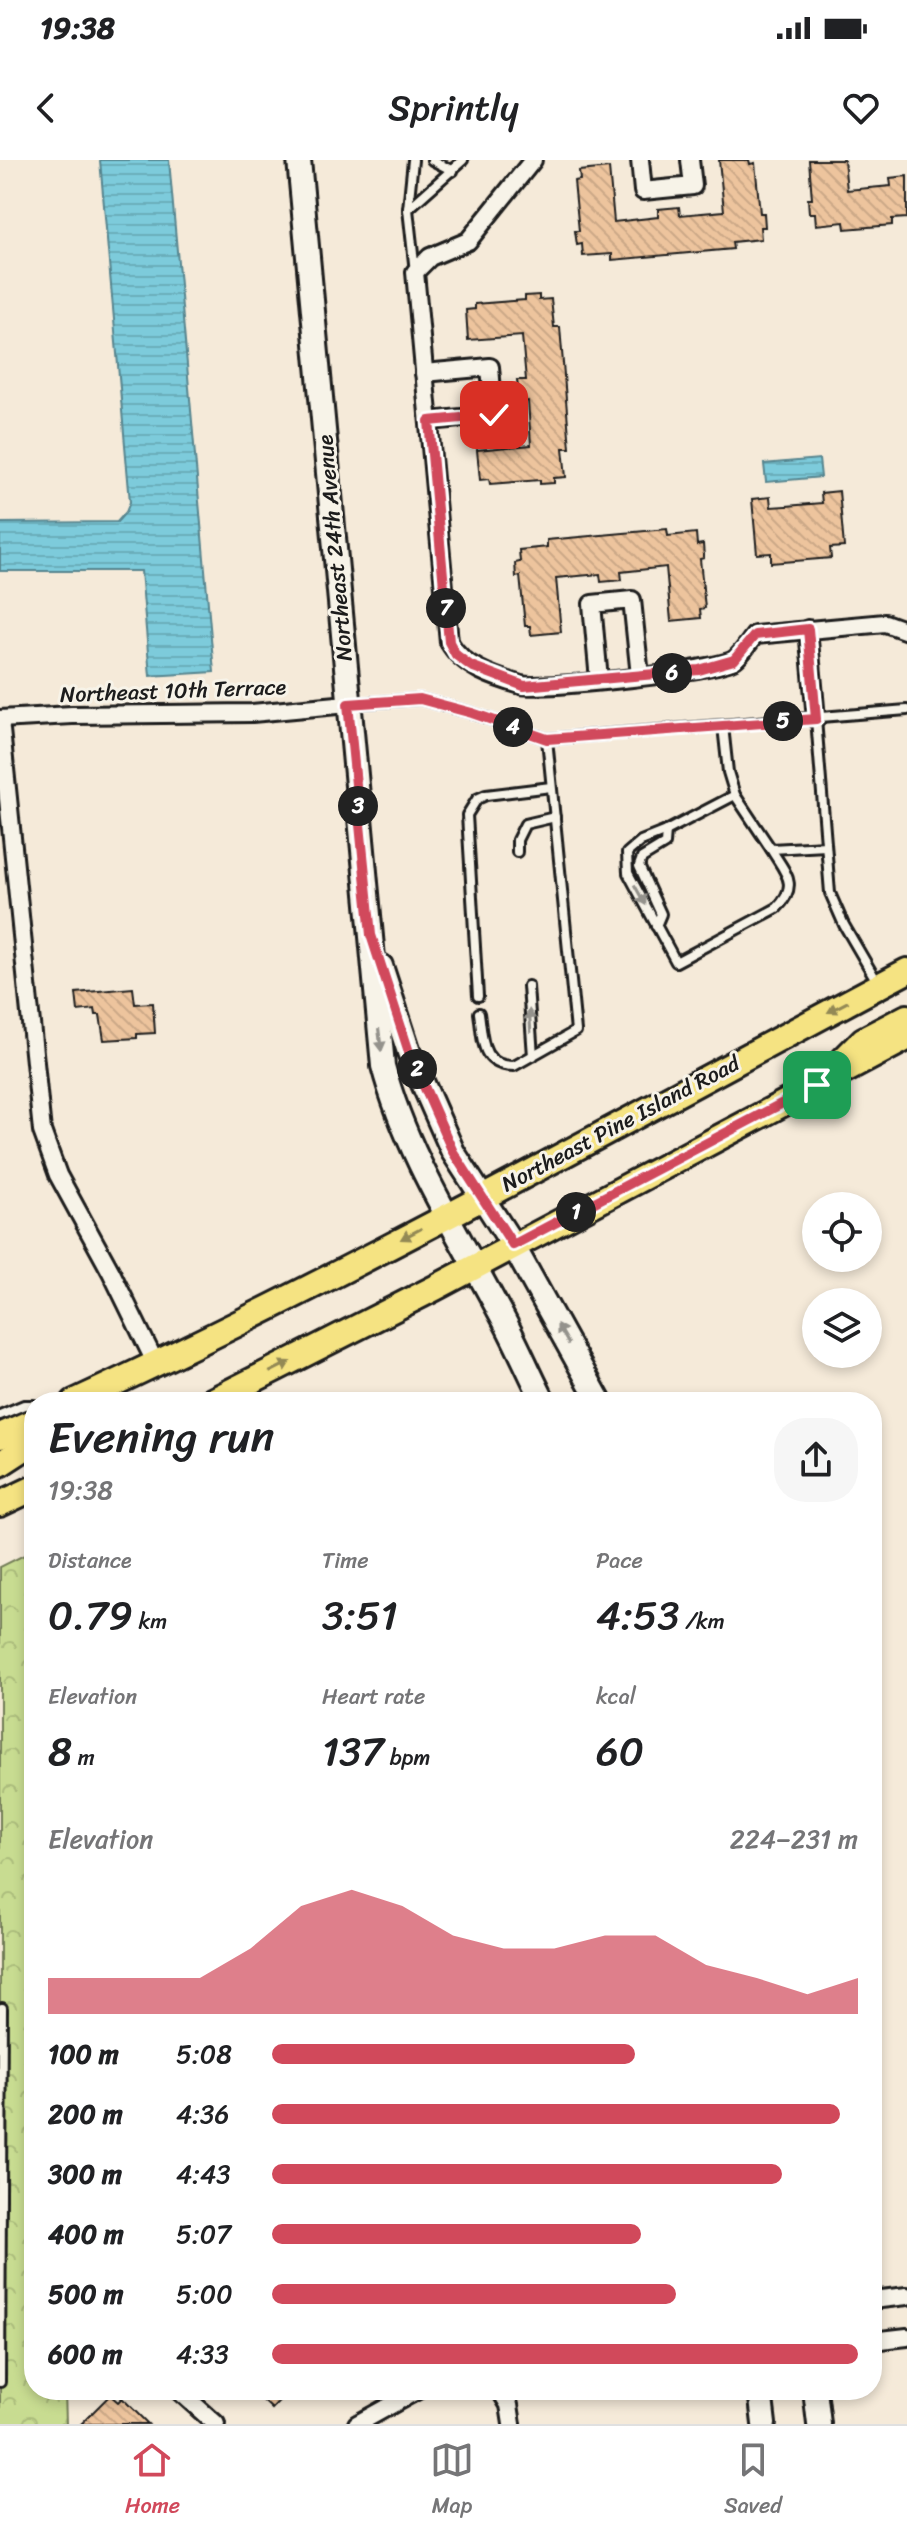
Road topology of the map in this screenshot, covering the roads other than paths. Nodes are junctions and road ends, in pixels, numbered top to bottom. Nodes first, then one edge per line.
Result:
1 (299, 160) edge
2 (413, 160) edge
3 (432, 160) edge
4 (463, 160) edge
5 (533, 160) edge
6 (640, 160) edge
7 (690, 160) edge
8 (453, 171) junction
9 (408, 209) junction
10 (415, 272) junction
11 (424, 373) junction
12 (429, 421) junction
13 (808, 629) junction
14 (907, 631) edge
15 (640, 676) junction
16 (599, 680) junction
17 (348, 704) junction
18 (907, 710) edge
19 (816, 719) junction
20 (0, 720) edge
21 (723, 726) junction
22 (547, 739) junction
23 (551, 787) junction
24 (735, 795) junction
25 (555, 817) junction
26 (666, 831) junction
27 (7, 842) edge
28 (826, 846) junction
29 (771, 849) junction
30 (517, 852) dead end
31 (656, 926) junction
32 (371, 935) junction
33 (907, 971) edge
34 (879, 985) junction
35 (528, 986) dead end
36 (478, 996) dead end
37 (479, 1013) dead end
38 (907, 1017) edge
39 (907, 1038) edge
40 (533, 1056) junction
41 (817, 1085) junction
42 (483, 1196) junction
43 (448, 1215) junction
44 (513, 1245) junction
45 (474, 1267) junction
46 (156, 1364) junction
47 (96, 1392) edge
48 (230, 1392) edge
49 (539, 1392) edge
50 (594, 1392) edge
51 (24, 1405) edge
52 (0, 1415) edge
53 (24, 1425) edge
54 (0, 1436) edge
55 (24, 1448) edge
56 (0, 1464) edge
57 (24, 1493) edge
58 (0, 1504) edge
59 (2, 2008) edge
60 (907, 2296) edge
61 (882, 2299) edge
62 (907, 2337) edge
63 (882, 2340) edge
64 (0, 2382) edge
65 (189, 2400) edge
66 (400, 2400) edge
67 (506, 2400) edge
68 (761, 2400) edge
69 (816, 2400) edge
70 (216, 2424) edge
71 (357, 2424) edge
72 (512, 2424) edge
73 (764, 2424) edge
74 (819, 2424) edge

1 - 17 street, Northeast 24th Avenue
2 - 9 lane
3 - 8 lane
4 - 8 lane
5 - 10 street
6 - 7 street
8 - 9 lane
9 - 10 lane
10 - 11 street
11 - 12 street
11 - 12 street
12 - 16 street
13 - 14 street
13 - 15 street
13 - 19 street
15 - 16 street
15 - 16 street
17 - 20 street, Northeast 10th Terrace
17 - 22 lane
17 - 32 street, Northeast 24th Avenue
18 - 19 lane
19 - 21 lane
19 - 28 lane
20 - 27 street
21 - 22 lane
21 - 24 lane
22 - 23 lane
23 - 25 lane
23 - 36 lane
24 - 26 lane
24 - 29 lane
25 - 30 lane
25 - 40 lane
26 - 31 lane
26 -> 31 lane
27 - 46 street
28 - 29 lane
28 - 34 lane
29 - 31 lane
32 - 42 street, Northeast 24th Avenue
32 -> 43 street, Northeast 24th Avenue
33 - 34 main road, Northeast Pine Island Road
34 -> 42 main road, Northeast Pine Island Road
40 -> 35 lane
37 - 40 lane
38 - 41 main road
39 - 41 main road
41 - 44 main road
42 - 43 main road, Northeast Pine Island Road
42 - 44 street, Northeast 24th Avenue
43 - 45 street, Northeast 24th Avenue
43 -> 46 main road, Northeast Pine Island Road
44 - 45 main road
50 -> 44 street, Northeast 24th Avenue
48 -> 45 main road
45 - 49 street, Northeast 24th Avenue
46 - 47 main road, Northeast Pine Island Road
51 - 52 lane
53 - 54 main road
55 - 56 main road
57 - 58 main road
59 - 64 lane
60 - 61 street
62 - 63 street
65 - 70 street
66 - 71 street
67 - 72 street
68 - 73 street
69 - 74 street

